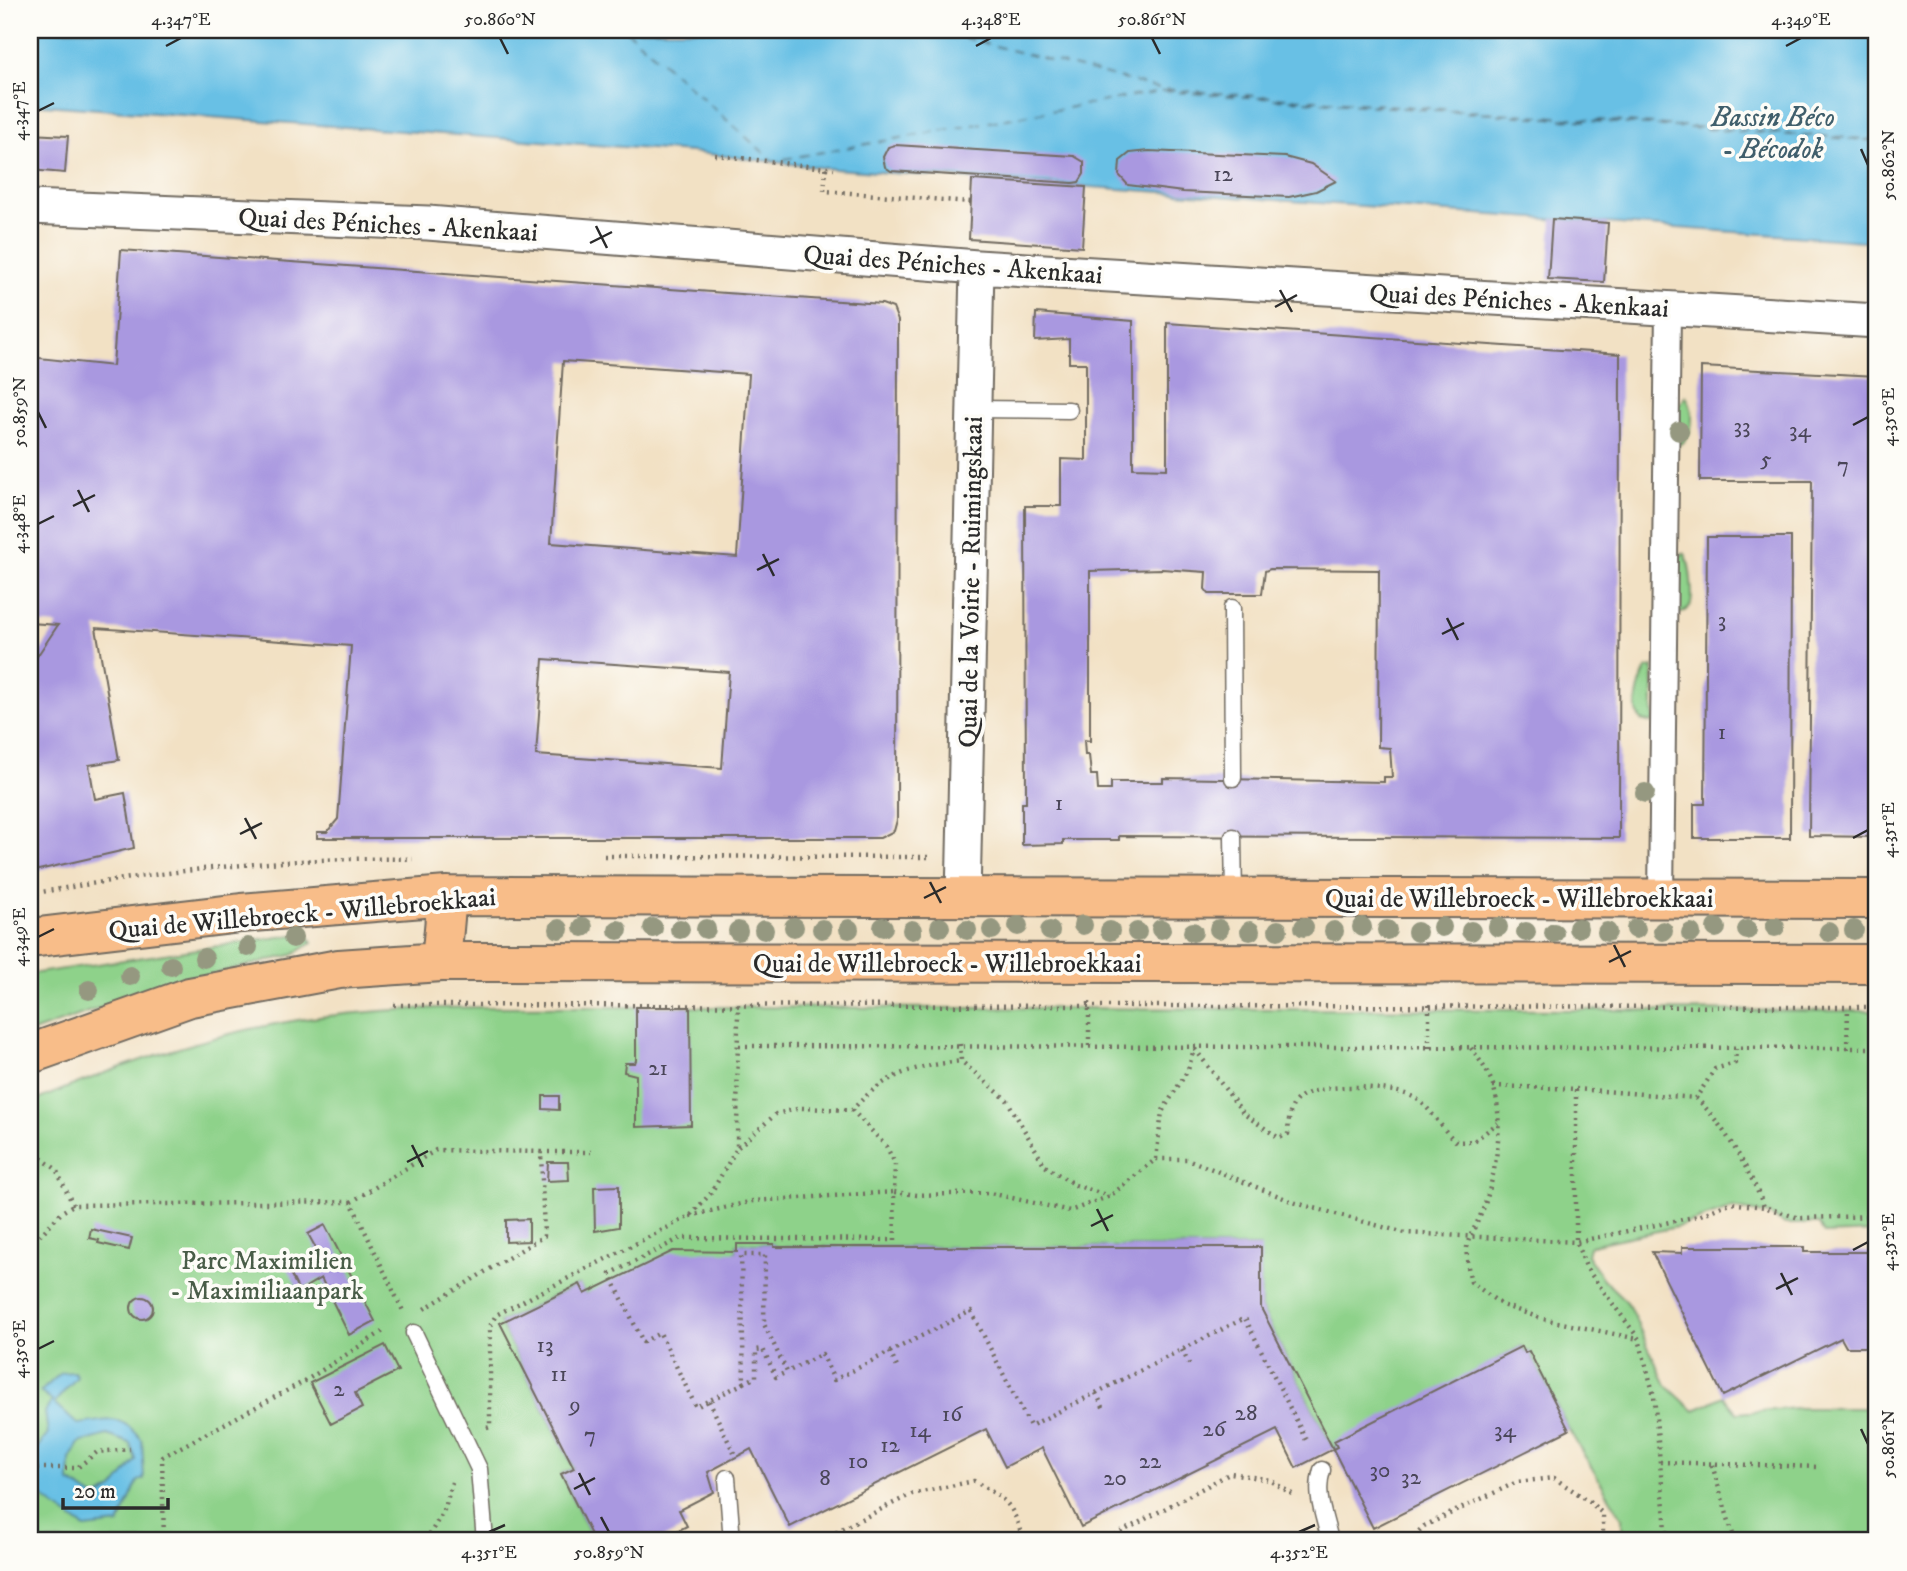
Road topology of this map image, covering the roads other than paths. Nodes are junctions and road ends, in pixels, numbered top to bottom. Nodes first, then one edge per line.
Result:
1 (30, 207) edge
2 (977, 267) junction
3 (1668, 309) junction
4 (1877, 321) edge
5 (974, 409) junction
6 (1069, 410) dead end
7 (1233, 608) dead end
8 (1233, 778) dead end
9 (1233, 837) dead end
10 (447, 896) junction
11 (1661, 897) junction
12 (963, 898) junction
13 (1234, 898) junction
14 (1877, 899) edge
15 (30, 938) edge
16 (441, 962) junction
17 (1877, 964) edge
18 (30, 1054) edge
19 (410, 1326) road end
20 (1322, 1470) dead end
21 (727, 1478) dead end
22 (485, 1541) edge
23 (732, 1541) edge
24 (1330, 1541) edge

1 - 2 street, Quai des Péniches - Akenkaai
2 - 3 street, Quai des Péniches - Akenkaai
2 - 5 street, Quai de la Voirie - Ruimingskaai
3 - 4 street, Quai des Péniches - Akenkaai
3 - 11 street
5 - 6 lane
5 - 12 street, Quai de la Voirie - Ruimingskaai
7 - 8 lane
9 - 13 lane
10 - 12 main road, Quai de Willebroeck - Willebroekkaai
10 - 15 main road, Quai de Willebroeck - Willebroekkaai
10 - 16 main road
11 - 13 main road, Quai de Willebroeck - Willebroekkaai
11 - 14 main road, Quai de Willebroeck - Willebroekkaai
12 - 13 main road, Quai de Willebroeck - Willebroekkaai
16 - 17 main road, Quai de Willebroeck - Willebroekkaai
16 - 18 main road, Quai de Willebroeck - Willebroekkaai
19 - 22 lane
20 - 24 lane
21 - 23 lane

